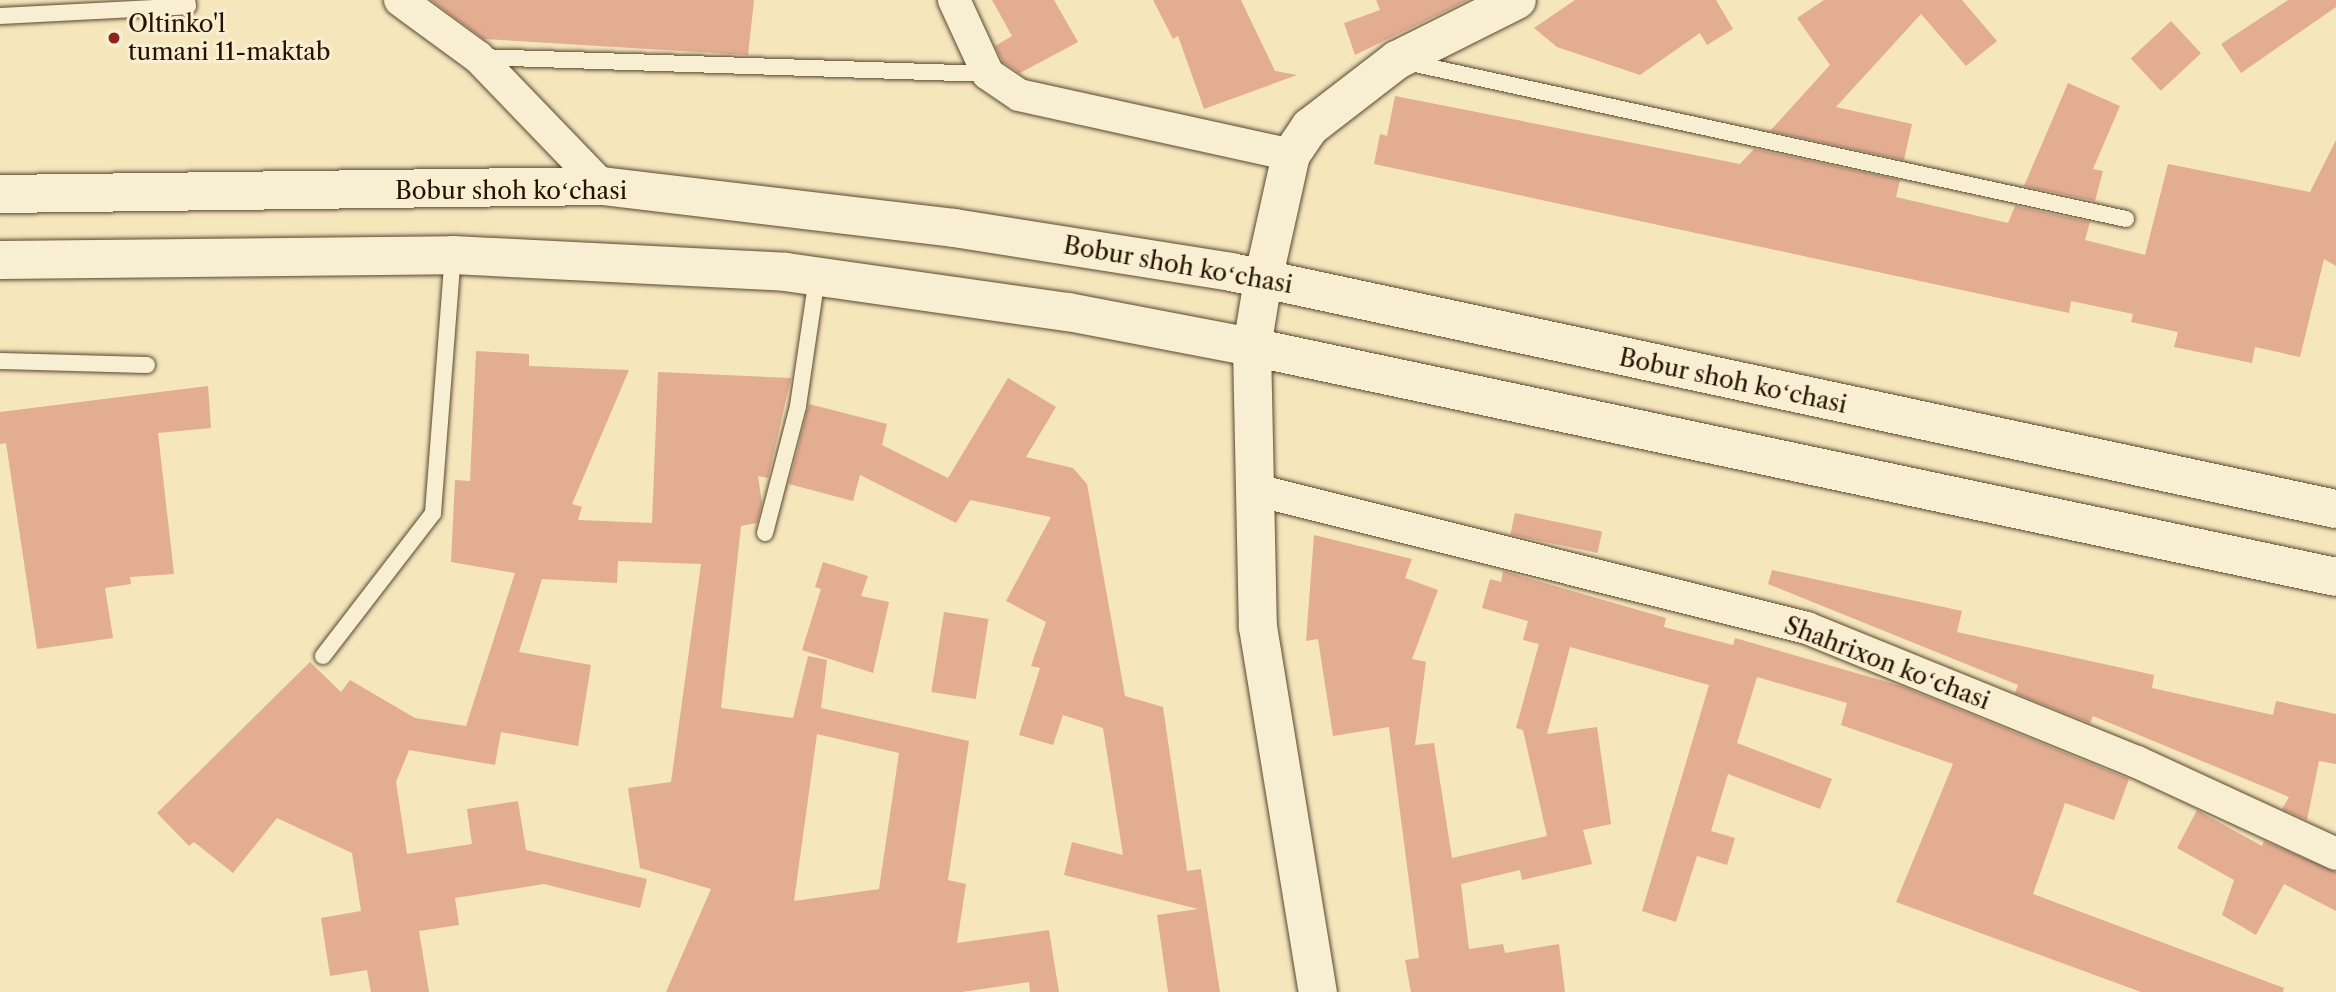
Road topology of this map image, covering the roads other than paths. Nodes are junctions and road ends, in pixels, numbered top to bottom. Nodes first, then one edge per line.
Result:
1 (187, 0) edge
2 (400, 0) edge
3 (954, 0) edge
4 (1517, 0) edge
5 (0, 16) edge
6 (478, 57) junction
7 (1396, 60) junction
8 (988, 74) junction
9 (1291, 155) junction
10 (602, 186) junction
11 (0, 194) edge
12 (2126, 219) dead end
13 (453, 255) junction
14 (0, 260) edge
15 (817, 276) junction
16 (1263, 279) junction
17 (1252, 347) junction
18 (0, 361) edge
19 (147, 365) dead end
20 (1256, 490) junction
21 (2336, 509) edge
22 (765, 533) dead end
23 (2336, 577) edge
24 (323, 656) dead end
25 (2336, 854) edge
26 (1318, 992) edge

1 - 5 lane
2 - 6 street
3 - 8 street
4 - 7 main road
6 - 8 lane
6 - 10 street
7 - 9 main road
7 - 12 lane
8 - 9 street
9 - 16 main road
10 - 11 main road, Bobur shoh koʻchasi
10 - 16 main road, Bobur shoh koʻchasi
13 - 14 main road
13 - 15 main road
13 - 24 lane
15 - 17 main road
15 - 22 lane
16 - 17 main road
16 - 21 main road, Bobur shoh koʻchasi
17 - 20 main road
17 - 23 main road
18 - 19 lane
20 - 25 street, Shahrixon koʻchasi
20 - 26 main road

